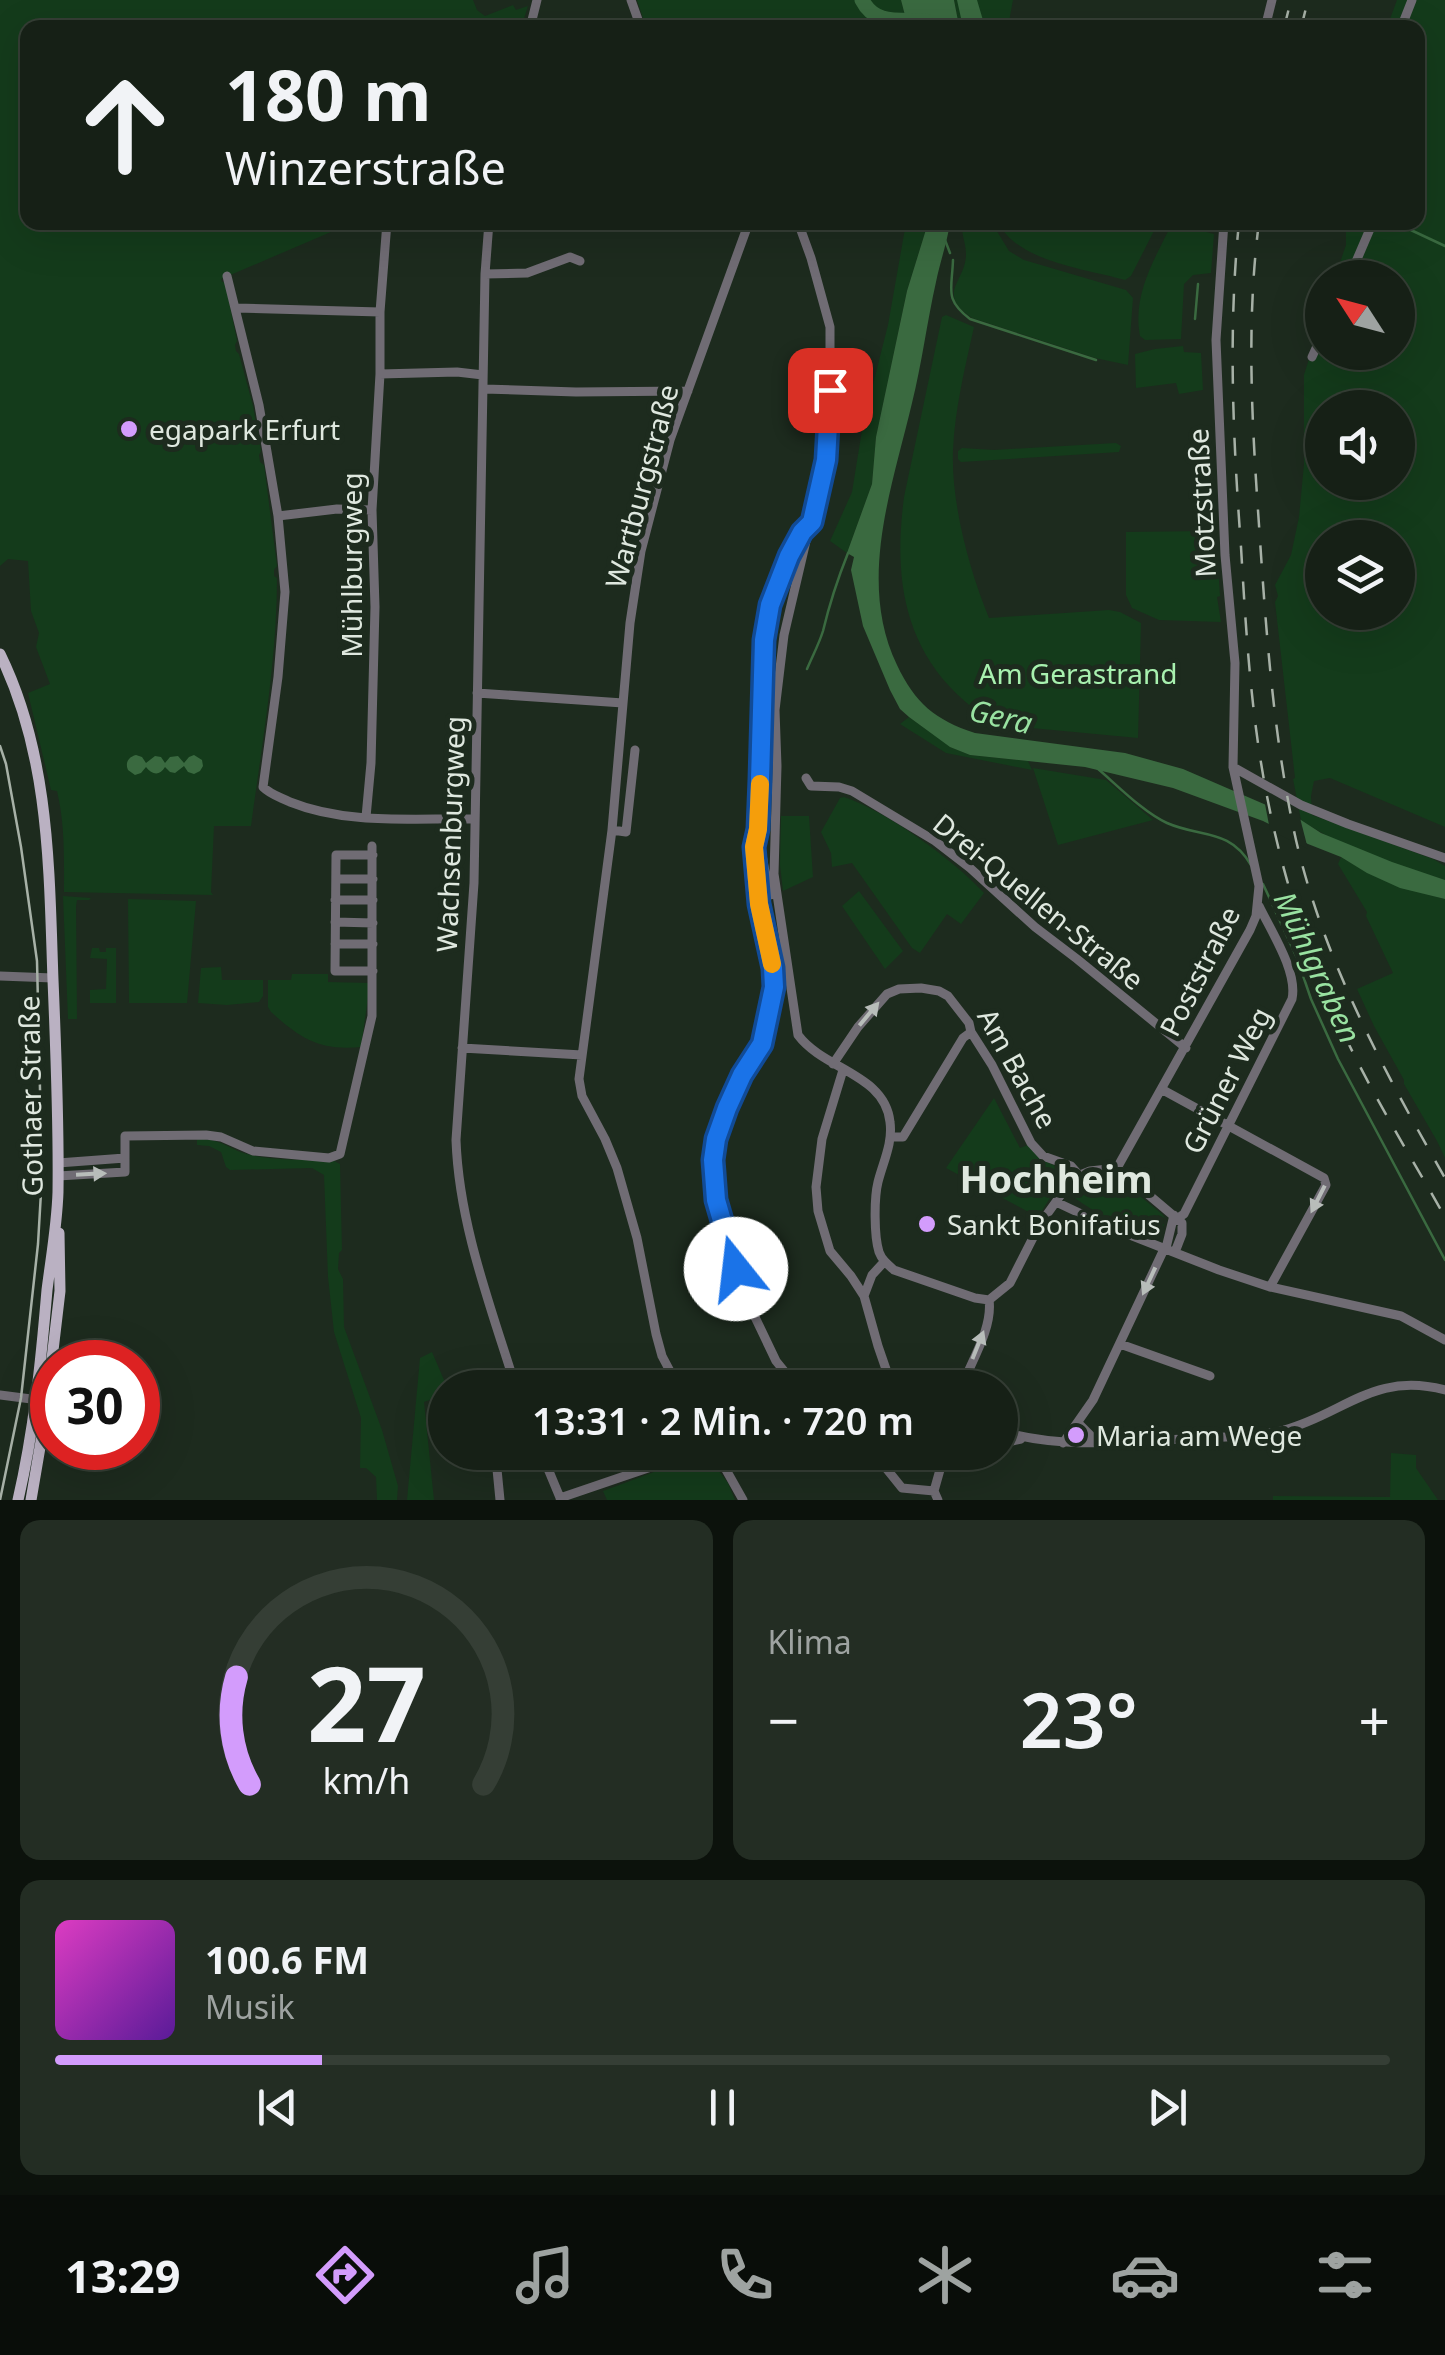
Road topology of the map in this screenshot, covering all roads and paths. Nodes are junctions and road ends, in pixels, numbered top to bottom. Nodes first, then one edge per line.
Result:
1 (387, 230) edge
2 (488, 230) edge
3 (746, 230) edge
4 (801, 230) edge
5 (1223, 230) edge
6 (1370, 230) edge
7 (580, 260) dead end
8 (1357, 260) edge
9 (485, 274) junction
10 (227, 276) dead end
11 (236, 308) junction
12 (380, 312) junction
13 (380, 374) junction
14 (483, 375) junction
15 (484, 389) junction
16 (688, 391) junction
17 (372, 510) junction
18 (278, 516) junction
19 (812, 522) junction
20 (0, 654) edge
21 (477, 693) junction
22 (623, 703) junction
23 (635, 750) dead end
24 (1234, 768) junction
25 (806, 778) dead end
26 (1237, 780) joint
27 (366, 818) junction
28 (474, 819) junction
29 (758, 829) junction
30 (612, 830) junction
31 (1445, 858) edge
32 (336, 879) junction
33 (373, 879) junction
34 (776, 894) junction
35 (335, 900) junction
36 (373, 900) junction
37 (1258, 903) junction
38 (335, 922) junction
39 (373, 922) junction
40 (335, 944) junction
41 (373, 944) junction
42 (373, 972) junction
43 (0, 976) edge
44 (53, 978) junction
45 (971, 1032) junction
46 (462, 1048) junction
47 (1186, 1048) junction
48 (582, 1055) junction
49 (833, 1064) junction
50 (843, 1070) junction
51 (1162, 1090) junction
52 (1229, 1124) junction
53 (891, 1137) junction
54 (1118, 1168) junction
55 (58, 1169) junction
56 (1078, 1174) junction
57 (1056, 1202) junction
58 (1176, 1216) junction
59 (1169, 1249) junction
60 (884, 1262) junction
61 (852, 1276) junction
62 (871, 1277) junction
63 (1270, 1287) junction
64 (864, 1296) junction
65 (989, 1300) junction
66 (47, 1340) edge
67 (1445, 1340) edge
68 (1120, 1344) junction
69 (511, 1370) edge
70 (669, 1370) edge
71 (783, 1370) edge
72 (887, 1370) edge
73 (968, 1370) edge
74 (1210, 1376) dead end
75 (1445, 1390) edge
76 (0, 1395) edge
77 (30, 1399) edge
78 (1081, 1427) junction
79 (1018, 1436) edge
80 (1024, 1438) junction
81 (1018, 1440) edge
82 (1097, 1442) junction
83 (1064, 1443) junction
84 (30, 1450) edge
85 (35, 1470) edge
86 (497, 1470) edge
87 (548, 1470) edge
88 (643, 1470) edge
89 (726, 1470) edge
90 (887, 1470) edge
91 (941, 1470) edge
92 (936, 1495) edge
93 (560, 1499) edge
94 (18, 1500) edge
95 (32, 1500) edge
96 (500, 1500) edge
97 (742, 1500) edge

1 - 12 street, Mühlburgweg
2 - 9 street, Wachsenburgweg
3 - 16 street, Wartburgstraße
4 - 19 street
5 - 24 street, Motzstraße
6 - 8 street
7 - 9 street
9 - 14 street, Wachsenburgweg
10 - 11 street
11 - 12 street
11 - 18 street
12 - 13 street, Mühlburgweg
13 - 14 street
13 - 17 street, Mühlburgweg
14 - 15 street, Wachsenburgweg
15 - 16 street
15 - 21 street, Wachsenburgweg
16 - 22 street, Wartburgstraße
17 - 18 street
17 - 27 street, Mühlburgweg
18 - 27 street
19 - 29 street
19 - 34 street
20 - 44 main road, Gothaer Straße
21 - 22 street
21 - 28 street, Wachsenburgweg
22 - 30 street, Wartburgstraße
23 - 30 street, Wartburgstraße
24 - 26 street, Motzstraße
24 - 31 street
25 - 47 street, Drei-Quellen-Straße
26 - 37 street, Poststraße
27 - 28 street
28 - 46 street, Wachsenburgweg
29 - 34 street
29 - 71 street
30 - 48 street, Wartburgstraße
32 - 33 street
32 - 33 street
32 - 35 street
33 - 36 street
34 - 49 street
35 - 36 street
35 - 38 street
36 - 39 street
37 - 47 street, Poststraße
37 - 52 street, Grüner Weg
38 - 39 street
38 - 40 street
39 - 41 street
40 - 41 street
40 - 42 street
41 - 42 street
42 - 55 street
43 - 44 street, Gothaer Straße
44 - 55 main road, Gothaer Straße
49 -> 45 street, Am Bache
45 - 53 street
45 - 56 street, Am Bache
46 - 48 street
46 - 69 street, Wachsenburgweg
47 - 51 street, Poststraße
48 - 70 street, Wartburgstraße
49 - 50 street
50 - 53 street
50 - 61 street
51 - 52 street
51 - 54 street, Poststraße
52 - 58 street, Grüner Weg
52 -> 63 street
53 - 60 street
54 - 56 street
54 - 58 street
55 - 66 main road, Gothaer Straße
56 - 57 street
57 - 59 street
57 - 65 street
58 - 59 street, Grüner Weg
59 - 63 street
59 -> 68 street, Grüner Weg
60 - 62 street
60 - 65 street
61 - 62 street
61 - 64 street
62 - 64 street
63 - 67 street
64 - 72 street
73 -> 65 street
68 - 74 street
68 - 78 street, Grüner Weg
75 - 82 street
76 - 77 street
78 - 82 street
78 - 83 street, Grüner Weg
79 - 80 street
80 - 81 street
80 - 83 street
82 - 83 street
84 - 94 main road, Gothaer Straße
85 - 95 main road, Gothaer Straße
86 - 96 street
87 - 93 street
88 - 93 street
89 - 97 street
90 - 92 street
91 - 92 street

